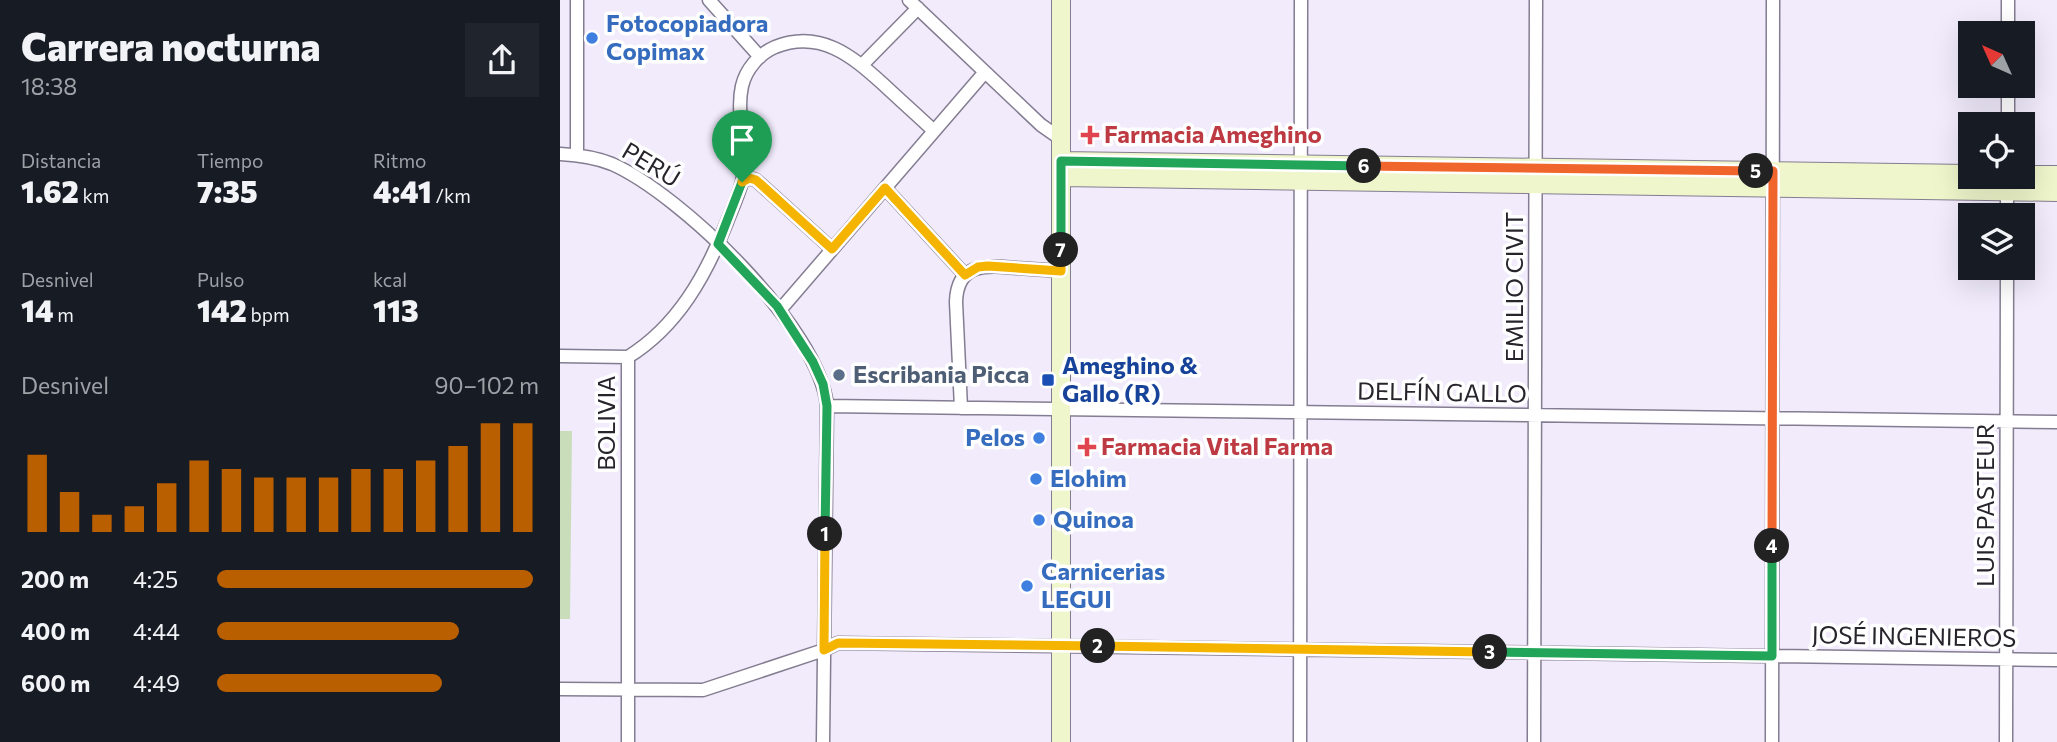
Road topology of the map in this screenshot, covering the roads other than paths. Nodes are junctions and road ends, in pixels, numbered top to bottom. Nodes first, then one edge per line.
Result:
1 (577, 0) edge
2 (709, 0) edge
3 (1061, 0) edge
4 (1301, 0) edge
5 (1536, 0) edge
6 (1773, 0) edge
7 (2008, 0) edge
8 (913, 4) edge
9 (2008, 21) edge
10 (760, 57) junction
11 (862, 65) junction
12 (985, 72) junction
13 (934, 131) junction
14 (1061, 139) junction
15 (560, 153) edge
16 (577, 155) junction
17 (1061, 169) junction
18 (1301, 172) junction
19 (1958, 174) edge
20 (2035, 175) edge
21 (2057, 175) edge
22 (1536, 176) junction
23 (1773, 179) junction
24 (742, 182) junction
25 (1958, 183) edge
26 (885, 188) junction
27 (2035, 188) edge
28 (2057, 192) edge
29 (718, 244) junction
30 (832, 249) junction
31 (1061, 271) junction
32 (965, 275) junction
33 (2007, 280) edge
34 (780, 310) junction
35 (560, 356) edge
36 (628, 357) junction
37 (827, 406) junction
38 (961, 408) junction
39 (1061, 409) junction
40 (1301, 412) junction
41 (1535, 415) junction
42 (1773, 418) junction
43 (2007, 421) junction
44 (2057, 422) edge
45 (1061, 646) junction
46 (1300, 649) junction
47 (824, 650) junction
48 (1535, 652) junction
49 (1772, 656) junction
50 (2006, 659) junction
51 (2057, 660) edge
52 (560, 689) edge
53 (627, 690) junction
54 (628, 742) edge
55 (823, 742) edge
56 (1061, 742) edge
57 (1300, 742) edge
58 (1534, 742) edge
59 (1772, 742) edge
60 (2006, 742) edge

1 - 16 street
2 - 10 street
3 - 14 main road
4 - 18 street
5 - 22 street, EMILIO CIVIT
6 - 23 street
7 - 9 street
8 - 11 street
8 - 12 street
10 - 11 street
10 - 24 street, BOLIVIA
11 - 13 street
12 - 13 street
12 - 14 street
13 - 26 street
14 - 17 main road
15 - 16 street, PERÚ
16 - 29 street, PERÚ
17 - 18 main road
17 - 31 main road
18 - 22 main road
18 - 40 street
19 - 23 main road
20 - 21 main road
22 - 23 main road
22 - 41 street, EMILIO CIVIT
23 - 25 main road
23 - 42 street
24 - 29 street, BOLIVIA
24 - 30 street
26 - 30 street
26 - 32 street
27 - 28 main road
29 - 34 street, PERÚ
29 - 36 street, BOLIVIA
30 - 34 street
31 - 32 street
31 - 39 main road
32 - 38 street
33 - 43 street, LUIS PASTEUR
34 - 37 street, PERÚ
35 - 36 street
36 - 53 street, BOLIVIA
37 - 38 street, DELFÍN GALLO
37 - 47 street, PERÚ
38 - 39 street, DELFÍN GALLO
39 - 40 street, DELFÍN GALLO
39 - 45 main road
40 - 41 street, DELFÍN GALLO
40 - 46 street
41 - 42 street, DELFÍN GALLO
41 - 48 street, EMILIO CIVIT
42 - 43 street, DELFÍN GALLO
42 - 49 street
43 - 44 street, DELFÍN GALLO
43 - 50 street, LUIS PASTEUR
45 - 46 street, JOSÉ INGENIEROS
45 - 47 street, JOSÉ INGENIEROS
45 - 56 main road
46 - 48 street, JOSÉ INGENIEROS
46 - 57 street
47 - 53 street, JOSÉ INGENIEROS
47 - 55 street, PERÚ
48 - 49 street, JOSÉ INGENIEROS
48 - 58 street, EMILIO CIVIT
49 - 50 street, JOSÉ INGENIEROS
49 - 59 street
50 - 51 street, JOSÉ INGENIEROS
50 - 60 street, LUIS PASTEUR
52 - 53 street, JOSÉ INGENIEROS
53 - 54 street, BOLIVIA

